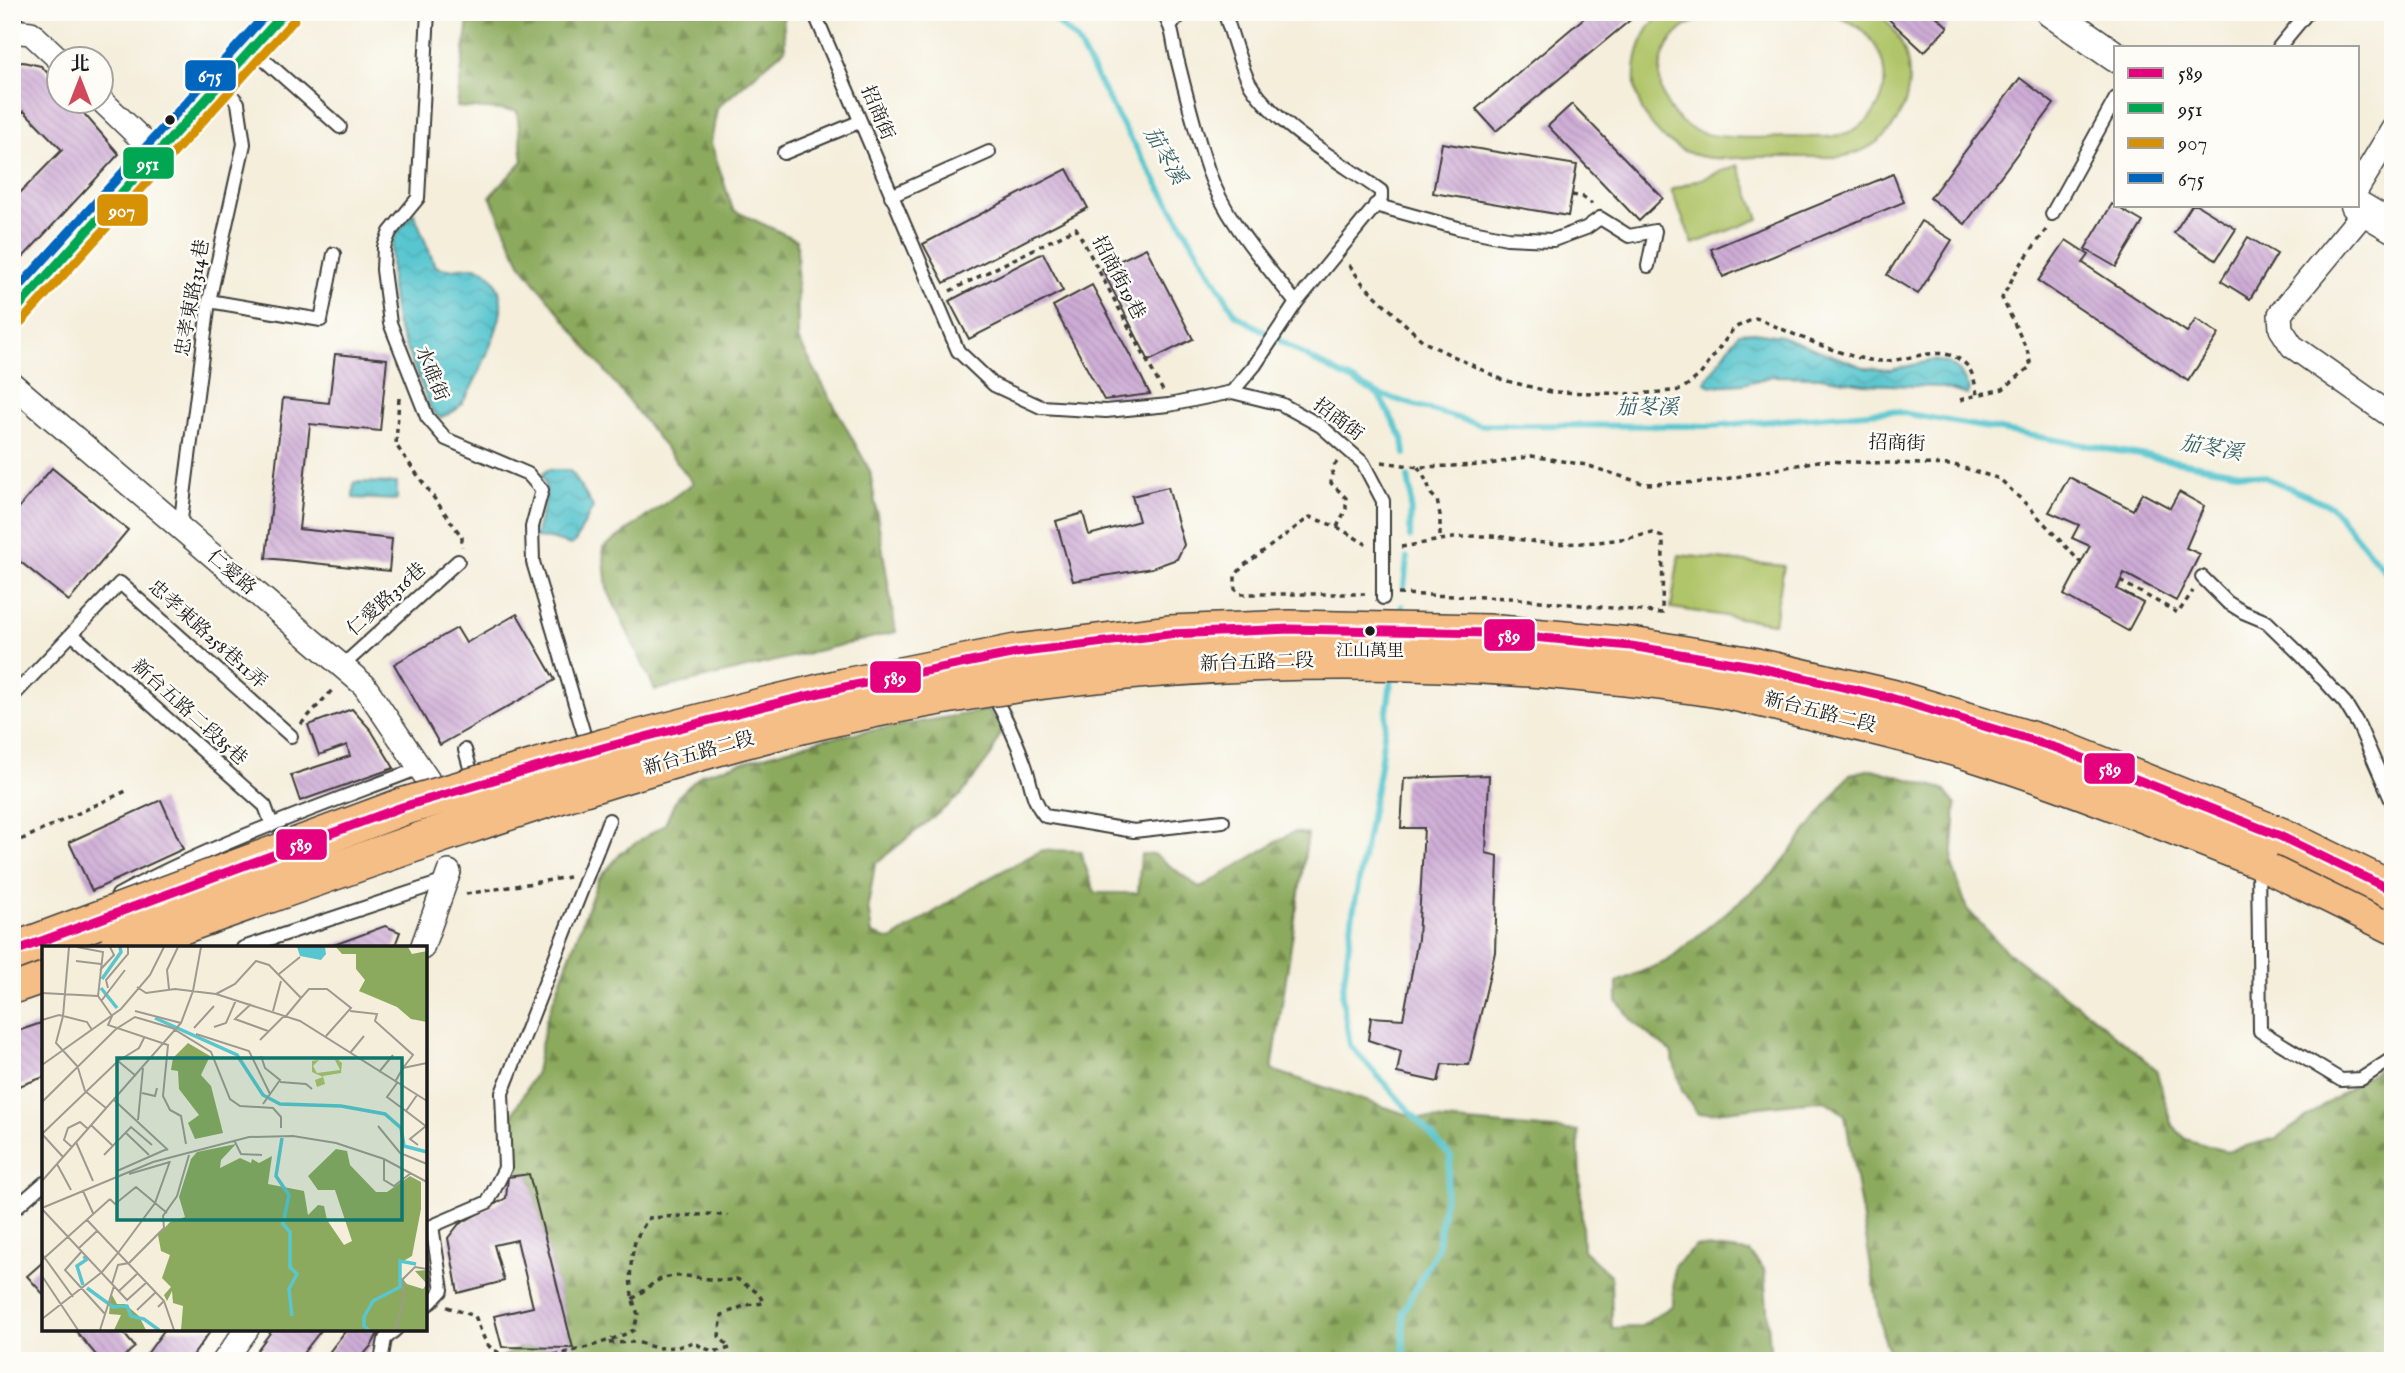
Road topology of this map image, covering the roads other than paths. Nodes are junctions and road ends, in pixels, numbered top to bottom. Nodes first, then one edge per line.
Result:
1 (17, 12) edge
2 (428, 12) edge
3 (814, 12) edge
4 (1161, 12) edge
5 (1184, 12) edge
6 (1224, 12) edge
7 (2051, 12) edge
8 (2308, 12) edge
9 (275, 16) edge
10 (1171, 24) junction
11 (12, 29) edge
12 (2280, 46) edge
13 (46, 47) edge
14 (252, 48) junction
15 (2114, 56) edge
16 (221, 83) junction
17 (2114, 102) edge
18 (116, 115) edge
19 (859, 122) junction
20 (340, 127) dead end
21 (2393, 129) edge
22 (989, 152) dead end
23 (785, 153) dead end
24 (156, 154) junction
25 (891, 196) junction
26 (2360, 201) edge
27 (1375, 205) junction
28 (2356, 206) edge
29 (2052, 214) road end
30 (2393, 227) edge
31 (334, 254) dead end
32 (1648, 266) dead end
33 (209, 300) junction
34 (1296, 303) junction
35 (12, 314) edge
36 (12, 384) edge
37 (1232, 392) junction
38 (2393, 417) edge
39 (180, 527) junction
40 (458, 561) road end
41 (2202, 578) road end
42 (1381, 595) road end
43 (72, 634) junction
44 (1486, 648) junction
45 (345, 670) junction
46 (988, 687) junction
47 (12, 697) edge
48 (583, 731) dead end
49 (290, 736) road end
50 (465, 750) dead end
51 (424, 774) joint
52 (475, 786) junction
53 (2393, 804) edge
54 (609, 820) dead end
55 (1223, 821) dead end
56 (272, 825) junction
57 (2258, 859) junction
58 (445, 884) joint
59 (2393, 891) edge
60 (2393, 925) edge
61 (124, 946) edge
62 (249, 946) edge
63 (423, 946) edge
64 (12, 951) edge
65 (42, 975) edge
66 (12, 986) edge
67 (42, 986) edge
68 (2393, 1058) edge
69 (42, 1185) edge
70 (12, 1211) edge
71 (428, 1304) edge
72 (246, 1331) edge
73 (394, 1331) edge
74 (223, 1361) edge
75 (381, 1361) edge

1 - 11 lane
2 - 48 lane, 水碓街
3 - 19 lane, 招商街
4 - 10 lane
5 - 10 lane
6 - 27 lane
7 - 15 street
8 - 12 lane
9 - 14 street
10 - 34 lane
11 - 13 street
14 - 16 street
14 - 20 lane
16 - 24 street
16 - 33 lane, 忠孝東路314巷
17 - 29 lane
18 - 24 street
19 - 23 lane
19 - 25 lane, 招商街
21 - 26 street
22 - 25 lane
24 - 35 street
25 - 37 lane, 招商街
26 - 30 street
27 - 32 lane
27 - 34 lane
28 - 38 street
31 - 33 lane
33 - 39 lane, 忠孝東路314巷
34 - 37 lane
36 - 39 street, 仁愛路
37 - 42 lane, 招商街
39 - 45 street, 仁愛路
40 - 45 lane, 仁愛路316巷
41 - 53 lane
43 - 47 lane, 忠孝東路258巷11弄
43 - 49 lane, 忠孝東路258巷11弄
43 - 56 lane, 新台五路二段85巷
44 - 46 main road, 新台五路二段, bridge
44 - 52 main road, 新台五路二段, bridge
44 - 57 main road, 新台五路二段, bridge
44 - 59 main road, 新台五路二段, bridge
45 - 51 street, 仁愛路
46 - 55 lane
46 - 61 main road, 新台五路二段, bridge
50 - 52 lane
51 - 56 lane
52 - 64 main road, 新台五路二段, bridge
54 - 71 lane
56 - 64 lane
57 - 60 main road, 新台五路二段
57 - 68 lane
58 - 62 lane
58 - 63 street
65 - 66 main road
66 - 67 lane
69 - 70 lane
72 - 74 street
73 - 75 lane

